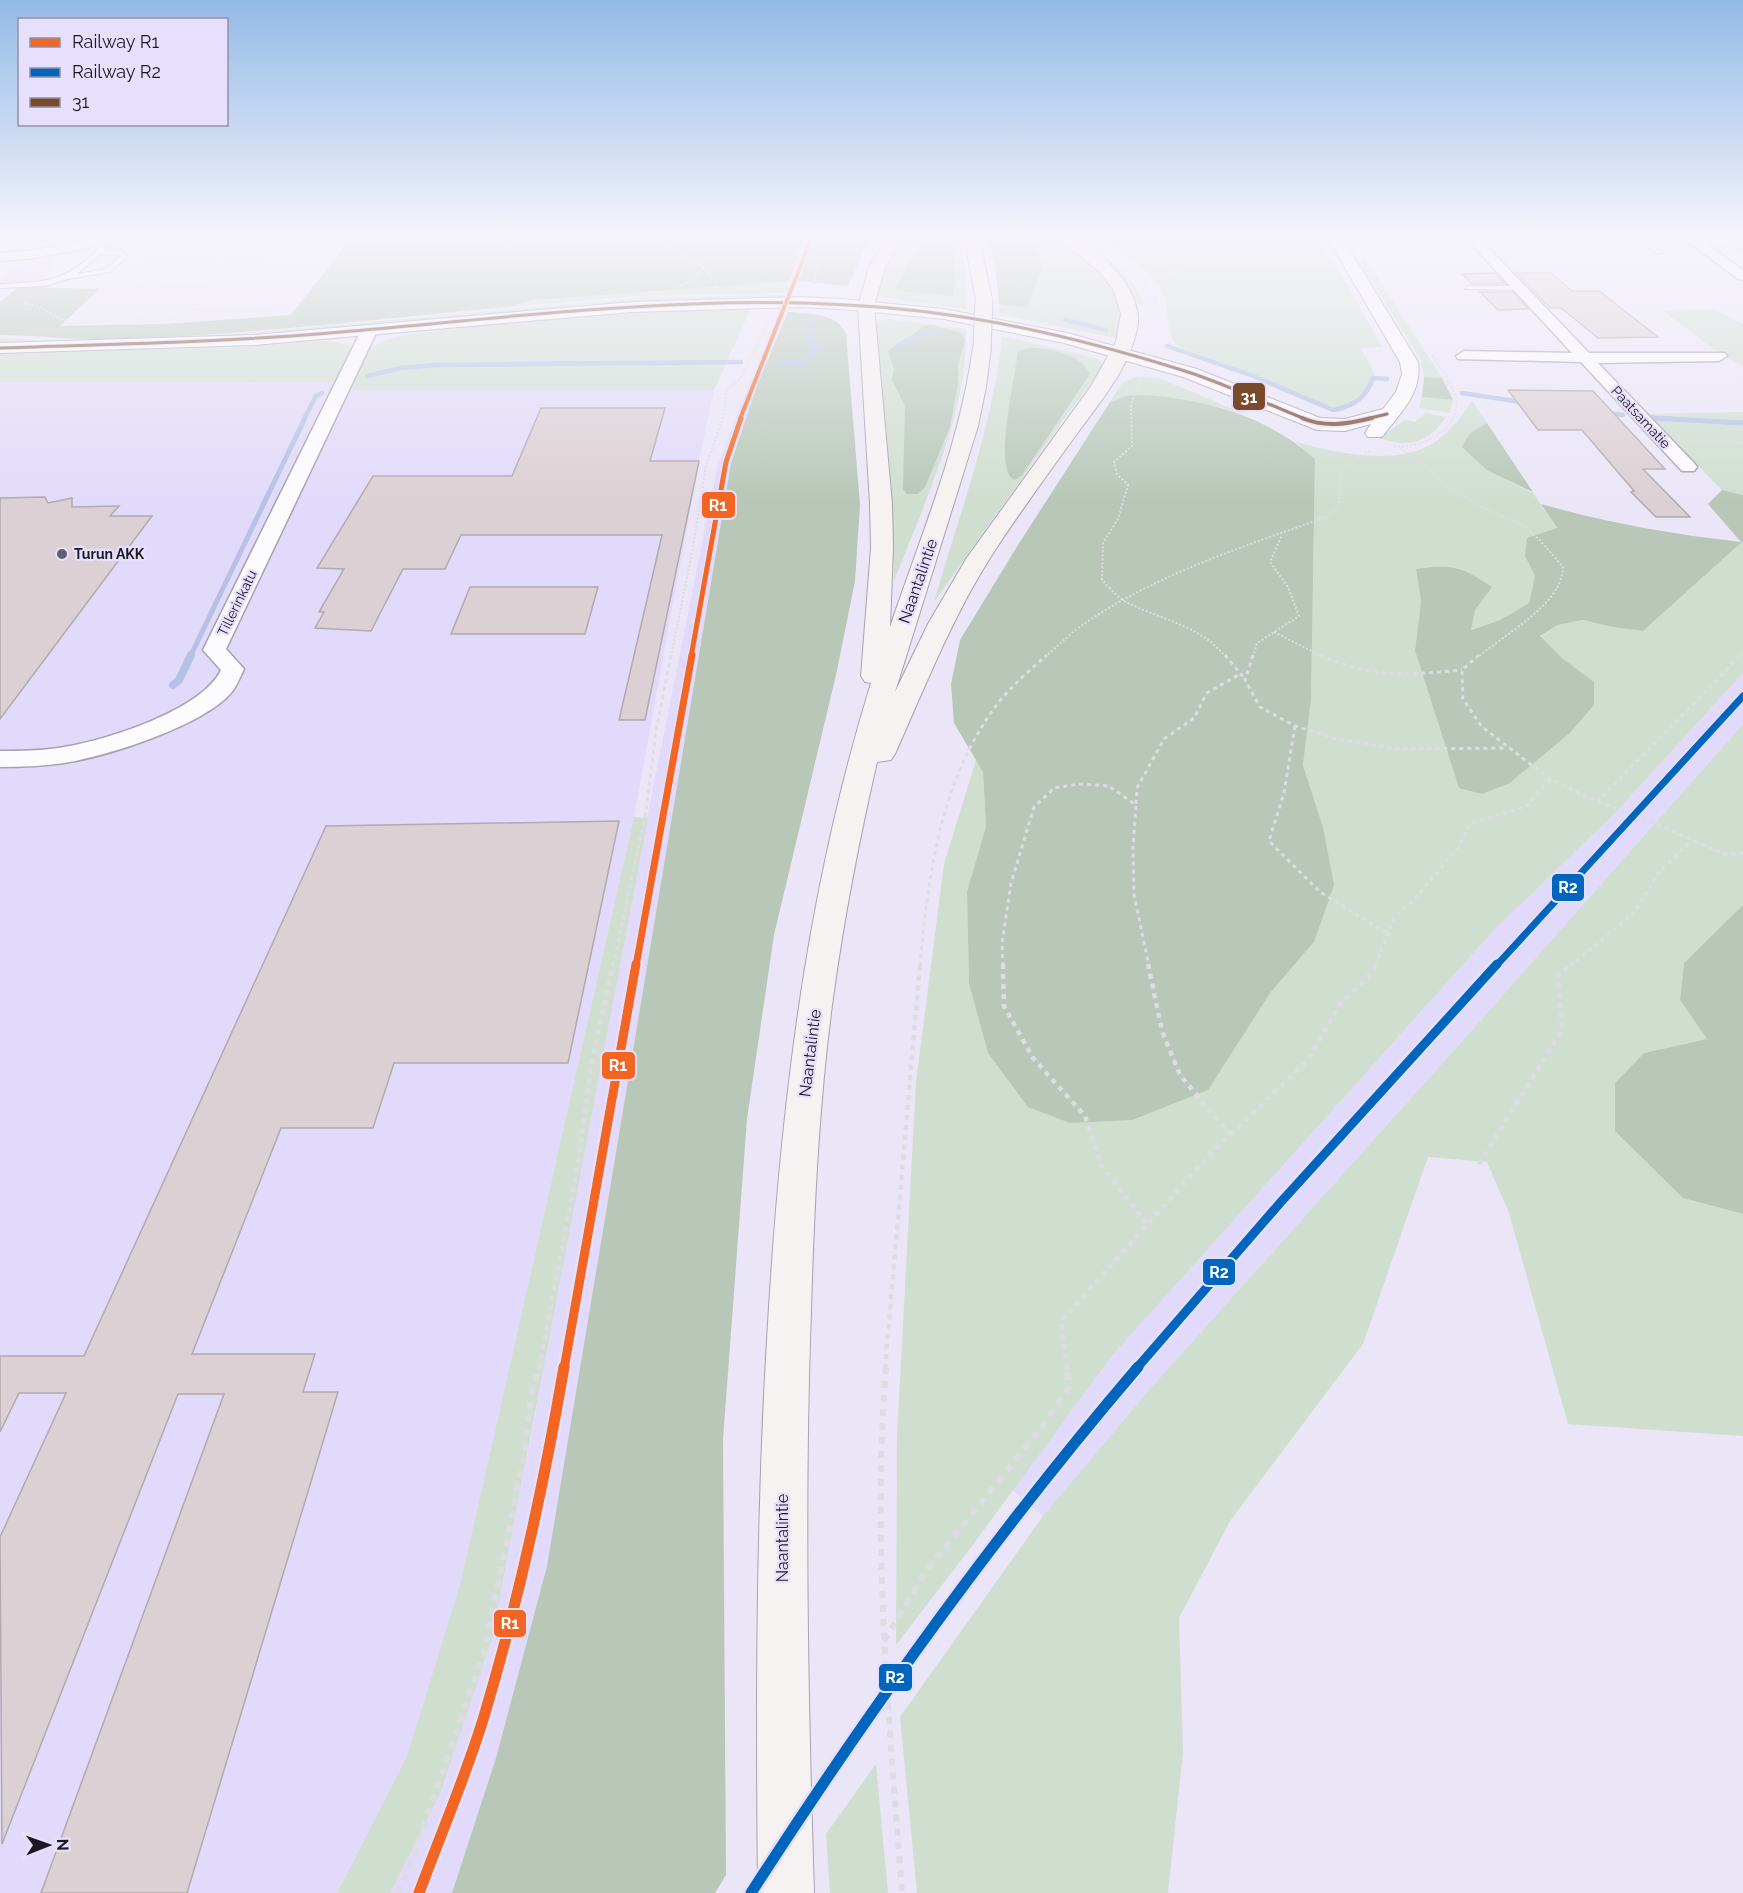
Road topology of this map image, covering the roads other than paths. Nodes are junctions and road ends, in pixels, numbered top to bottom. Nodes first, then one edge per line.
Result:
1 (437, 325) edge
2 (867, 325) edge
3 (963, 325) edge
4 (983, 325) edge
5 (1128, 325) edge
6 (1387, 325) edge
7 (1554, 325) edge
8 (369, 332) junction
9 (0, 348) edge
10 (1117, 356) junction
11 (1464, 356) dead end
12 (1719, 356) dead end
13 (1584, 358) junction
14 (1688, 467) dead end
15 (871, 732) junction
16 (0, 759) edge
17 (853, 813) junction
18 (786, 1893) edge

1 - 8 street
2 - 15 main road
3 - 10 street
4 - 15 main road, Naantalintie, bridge
5 - 10 main road
6 - 10 street
7 - 13 street, Paatsamatie
8 - 9 street
8 - 16 street, Tillerinkatu
10 - 17 main road
11 - 13 street
12 - 13 street
13 - 14 street, Paatsamatie
15 - 17 main road, Naantalintie
17 - 18 main road, Naantalintie

